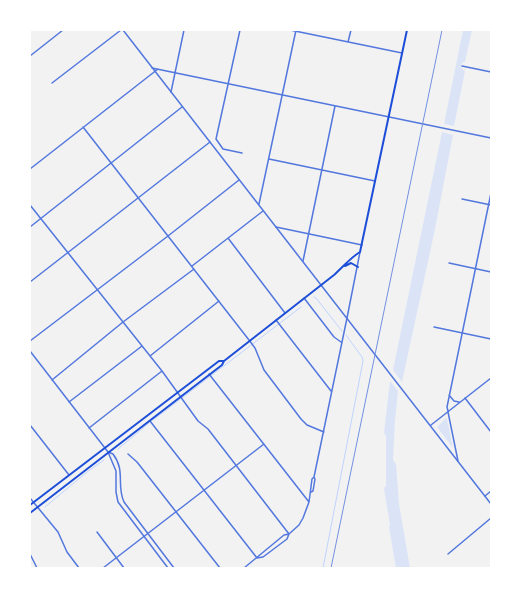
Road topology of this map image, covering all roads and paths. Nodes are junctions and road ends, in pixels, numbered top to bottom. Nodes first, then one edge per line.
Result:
1 (63, 30) edge
2 (122, 30) edge
3 (184, 30) edge
4 (240, 30) edge
5 (290, 30) edge
6 (351, 30) edge
7 (406, 30) edge
8 (295, 31) edge
9 (348, 42) junction
10 (402, 53) junction
11 (30, 56) edge
12 (462, 66) dead end
13 (152, 68) junction
14 (158, 69) junction
15 (155, 72) junction
16 (491, 72) edge
17 (175, 73) junction
18 (52, 83) dead end
19 (228, 84) junction
20 (171, 92) junction
21 (282, 95) junction
22 (335, 106) junction
23 (182, 107) junction
24 (388, 117) junction
25 (84, 128) junction
26 (491, 138) edge
27 (210, 142) junction
28 (242, 153) dead end
29 (268, 159) junction
30 (111, 162) junction
31 (30, 169) edge
32 (322, 170) junction
33 (239, 180) junction
34 (375, 181) junction
35 (491, 193) edge
36 (138, 198) junction
37 (462, 199) dead end
38 (30, 205) edge
39 (259, 205) junction
40 (490, 205) edge
41 (263, 210) junction
42 (40, 219) junction
43 (30, 227) edge
44 (276, 228) junction
45 (308, 234) junction
46 (168, 236) junction
47 (228, 238) junction
48 (362, 245) junction
49 (360, 252) junction
50 (68, 254) junction
51 (303, 261) junction
52 (448, 263) dead end
53 (192, 266) junction
54 (344, 266) junction
55 (358, 267) junction
56 (194, 269) junction
57 (475, 269) junction
58 (491, 272) edge
59 (30, 282) edge
60 (321, 285) junction
61 (96, 290) junction
62 (304, 298) junction
63 (219, 301) junction
64 (285, 313) junction
65 (347, 318) junction
66 (276, 320) junction
67 (124, 322) junction
68 (434, 327) dead end
69 (462, 333) junction
70 (491, 339) edge
71 (249, 340) junction
72 (30, 341) edge
73 (342, 342) junction
74 (142, 346) junction
75 (30, 351) edge
76 (150, 356) junction
77 (224, 361) junction
78 (162, 372) junction
79 (209, 374) junction
80 (491, 378) edge
81 (52, 380) junction
82 (331, 391) junction
83 (178, 393) junction
84 (449, 395) junction
85 (180, 397) junction
86 (465, 398) junction
87 (461, 401) junction
88 (70, 402) junction
89 (448, 411) junction
90 (150, 421) junction
91 (30, 425) edge
92 (430, 425) junction
93 (89, 428) junction
94 (324, 432) junction
95 (491, 432) edge
96 (264, 444) junction
97 (105, 448) junction
98 (108, 452) junction
99 (128, 454) dead end
100 (458, 461) junction
101 (236, 466) junction
102 (69, 476) junction
103 (204, 491) junction
104 (491, 491) edge
105 (485, 496) junction
106 (30, 498) edge
107 (309, 502) junction
108 (34, 503) junction
109 (491, 504) edge
110 (30, 505) edge
111 (37, 507) junction
112 (176, 512) junction
113 (30, 513) edge
114 (491, 518) edge
115 (97, 532) dead end
116 (148, 534) junction
117 (289, 534) junction
118 (144, 537) junction
119 (30, 554) edge
120 (448, 554) dead end
121 (116, 558) junction
122 (257, 558) junction
123 (37, 568) edge
124 (79, 568) edge
125 (103, 568) edge
126 (124, 568) edge
127 (168, 568) edge
128 (174, 568) edge
129 (220, 568) edge
130 (244, 568) edge

1 - 11 street
2 - 13 street
2 - 18 street
3 - 17 street
4 - 19 street
5 - 8 street
6 - 9 street
7 - 10 main road
8 - 9 street
8 - 21 street
9 - 10 street
10 - 24 main road
12 - 16 street
13 - 14 street
13 - 15 street
14 - 15 street
14 - 17 street
15 - 20 street
15 - 25 street
17 - 19 street
17 - 20 street
19 - 21 street
19 - 28 street
20 - 23 street
21 - 22 street
21 - 29 street
22 - 24 street
22 - 32 street
23 - 27 street
23 - 30 street
24 - 26 street
24 - 34 main road
25 - 30 street
25 - 31 street
27 - 33 street
27 - 36 street
29 - 32 street
29 - 39 street
30 - 36 street
30 - 42 street
32 - 34 street
32 - 45 street
33 - 39 street
33 - 46 street
34 - 48 main road
35 - 40 street
36 - 46 street
36 - 50 street
37 - 40 street
38 - 42 street
39 - 41 street
40 - 57 street
41 - 44 street
41 - 47 street
42 - 43 street
42 - 50 street
44 - 45 street
44 - 51 street
45 - 48 street
45 - 51 street
46 - 53 street
46 - 61 street
47 - 53 street
47 - 64 street
48 - 49 main road
49 - 54 main road
49 - 55 street
50 - 59 street
50 - 61 street
51 - 60 street
52 - 57 street
53 - 56 street
54 - 55 main road
54 - 60 main road
55 - 65 street
56 - 63 street
56 - 67 street
57 - 58 street
57 - 69 street
60 - 62 main road
60 - 65 street
61 - 67 street
61 - 72 street
62 - 64 main road
62 - 73 street
63 - 71 street
63 - 76 street
64 - 66 main road
65 - 73 street
65 - 92 street
66 - 71 main road
66 - 82 street
67 - 74 street
67 - 81 street
68 - 69 street
69 - 70 street
69 - 84 street
71 - 77 main road
71 - 94 street
73 - 82 street
74 - 76 street
74 - 88 street
75 - 81 street
76 - 78 street
77 - 79 main road
77 - 83 main road
78 - 83 street
78 - 93 street
79 - 85 main road
79 - 96 street
80 - 86 street
81 - 88 street
82 - 94 street
83 - 85 street
83 - 97 main road
84 - 87 street
84 - 89 street
85 - 90 main road
85 - 101 street
86 - 87 street
86 - 95 street
87 - 89 street
88 - 93 street
89 - 92 street
89 - 100 street
90 - 98 main road
90 - 103 street
91 - 102 street
92 - 100 street
93 - 97 street
94 - 107 street
96 - 101 street
96 - 107 street
97 - 98 street
97 - 102 main road
98 - 111 main road
98 - 116 street
98 - 118 street
99 - 112 street
100 - 105 street
101 - 103 street
101 - 117 street
102 - 108 main road
103 - 112 street
103 - 122 street
104 - 105 street
105 - 109 street
106 - 108 street
107 - 117 street
108 - 110 main road
108 - 111 street
111 - 113 main road
111 - 124 street
112 - 116 street
112 - 129 street
114 - 120 street
115 - 121 street
116 - 118 street
116 - 128 street
117 - 122 street
117 - 122 street
118 - 121 street
118 - 127 street
119 - 123 street
121 - 125 street
121 - 126 street
122 - 130 street

